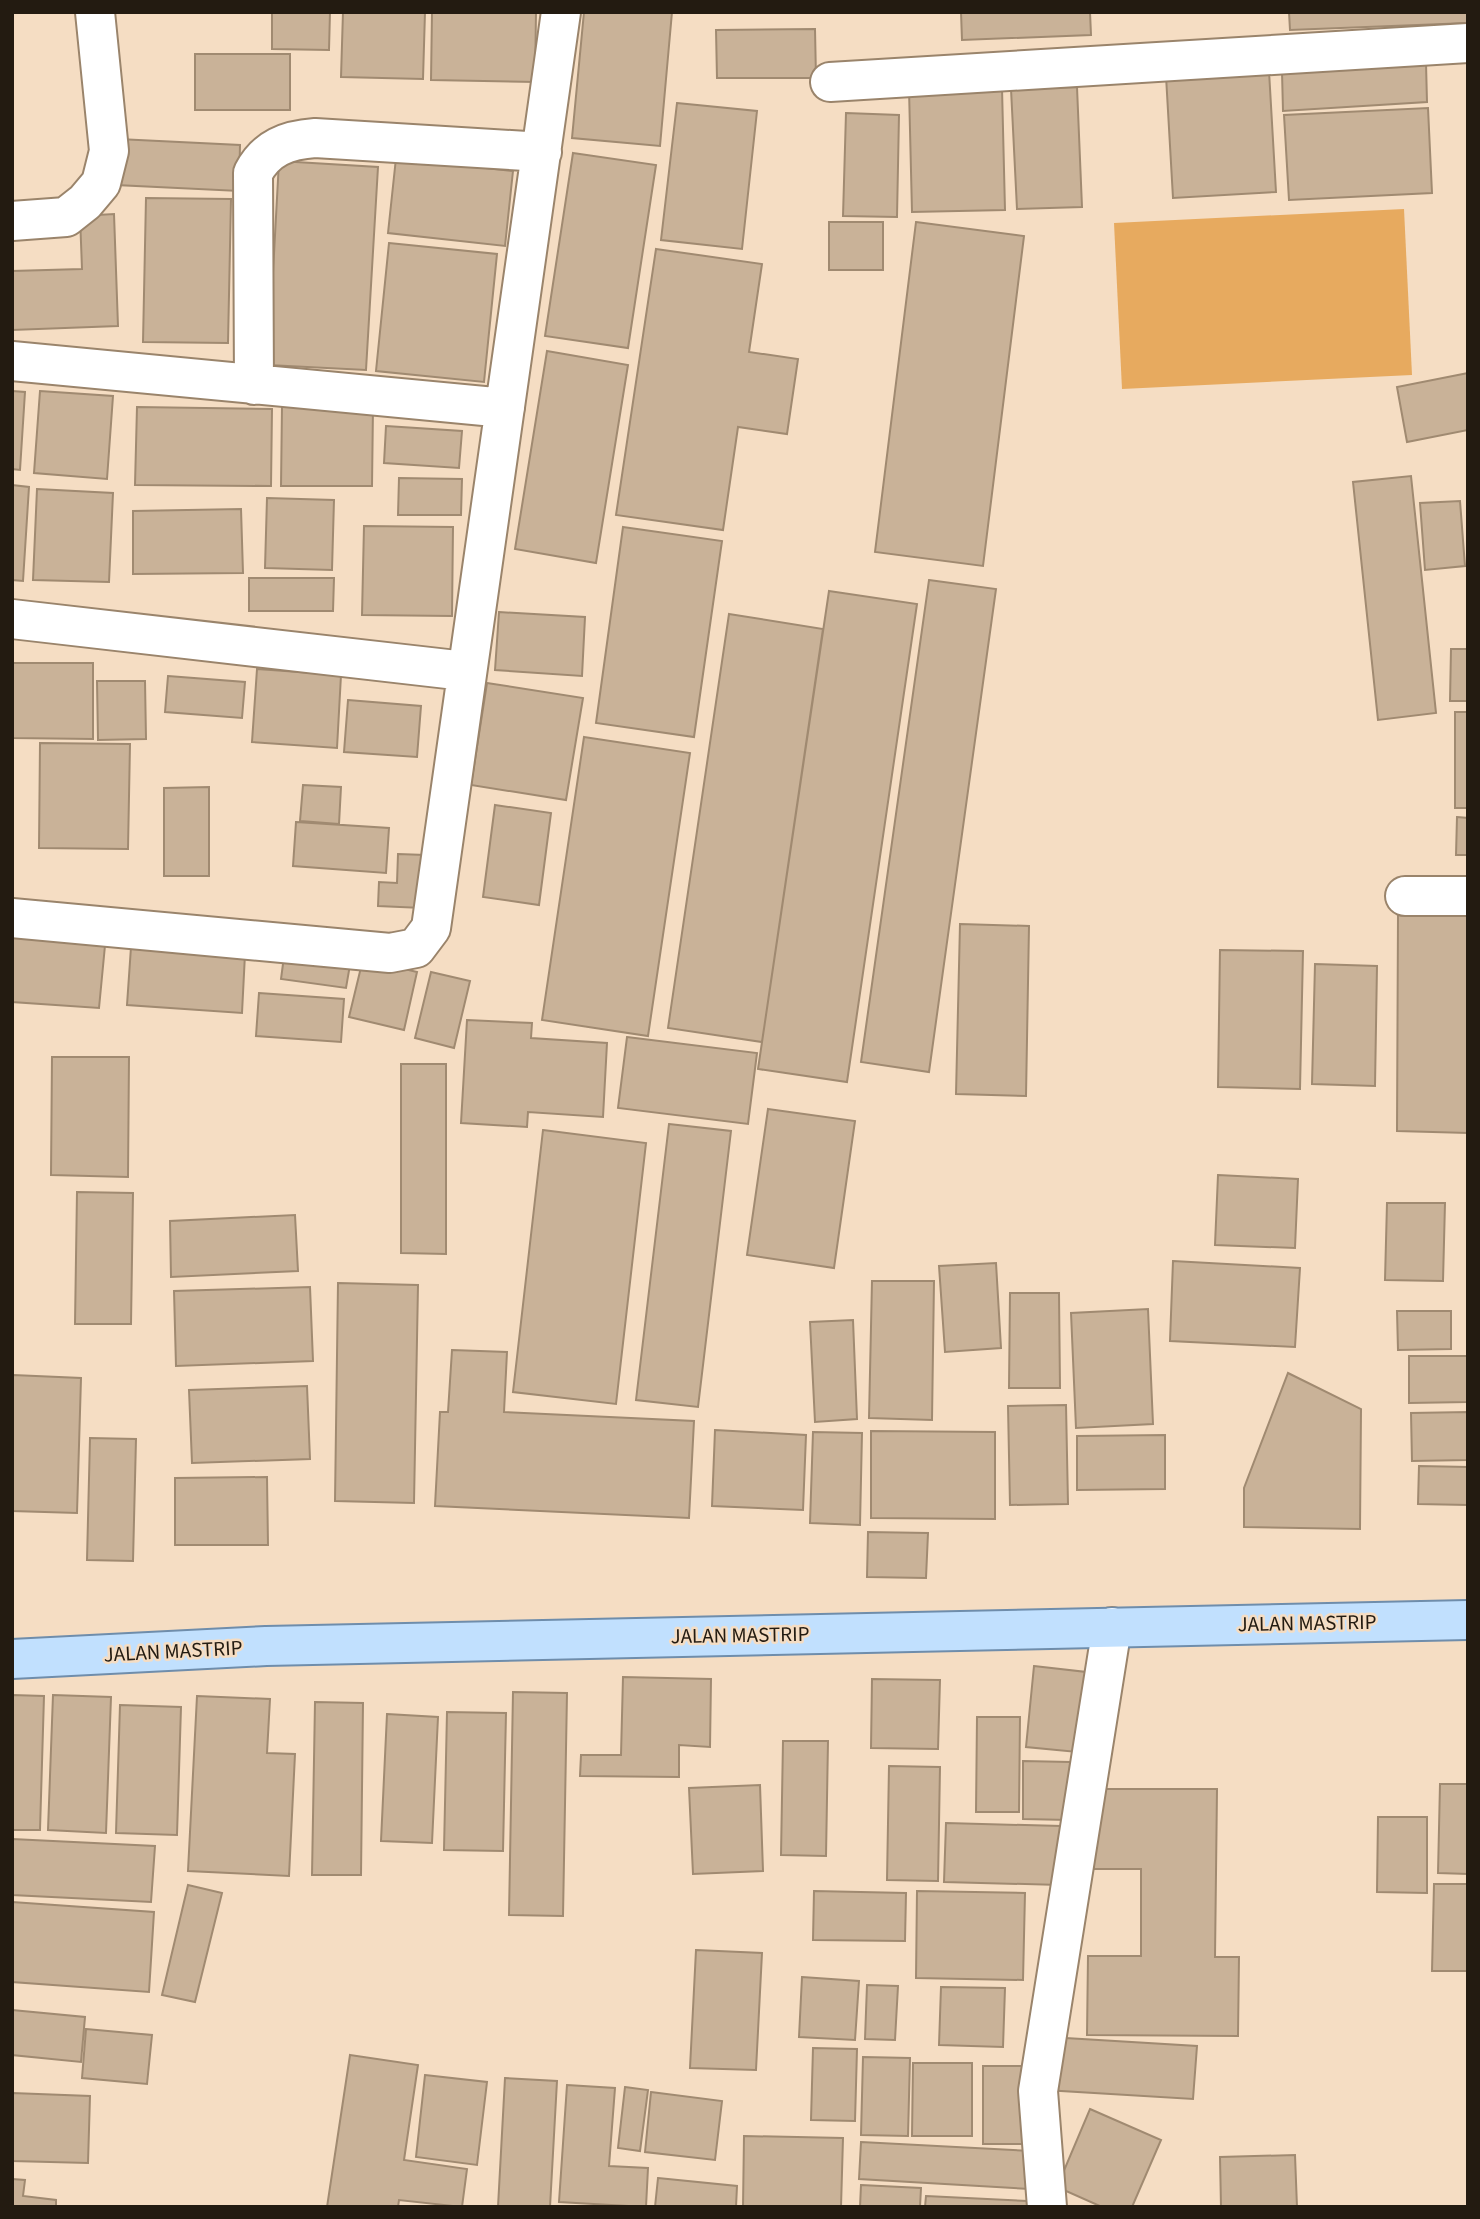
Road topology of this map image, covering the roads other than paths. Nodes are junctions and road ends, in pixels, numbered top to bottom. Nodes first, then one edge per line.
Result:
1 (96, 12) edge
2 (561, 12) edge
3 (1468, 43) edge
4 (830, 82) dead end
5 (542, 152) junction
6 (12, 221) edge
7 (12, 360) edge
8 (254, 384) junction
9 (505, 408) junction
10 (12, 619) edge
11 (466, 671) junction
12 (1405, 896) dead end
13 (1468, 896) edge
14 (12, 919) edge
15 (1468, 1620) edge
16 (1112, 1627) junction
17 (12, 1659) edge
18 (1047, 2207) edge

1 - 6 street
2 - 5 street
3 - 4 street
5 - 8 street
5 - 9 street
7 - 8 street
8 - 9 street
9 - 11 street
10 - 11 street
11 - 14 street
12 - 13 street
15 - 16 main road, JALAN MASTRIP
16 - 17 main road, JALAN MASTRIP
16 - 18 street

